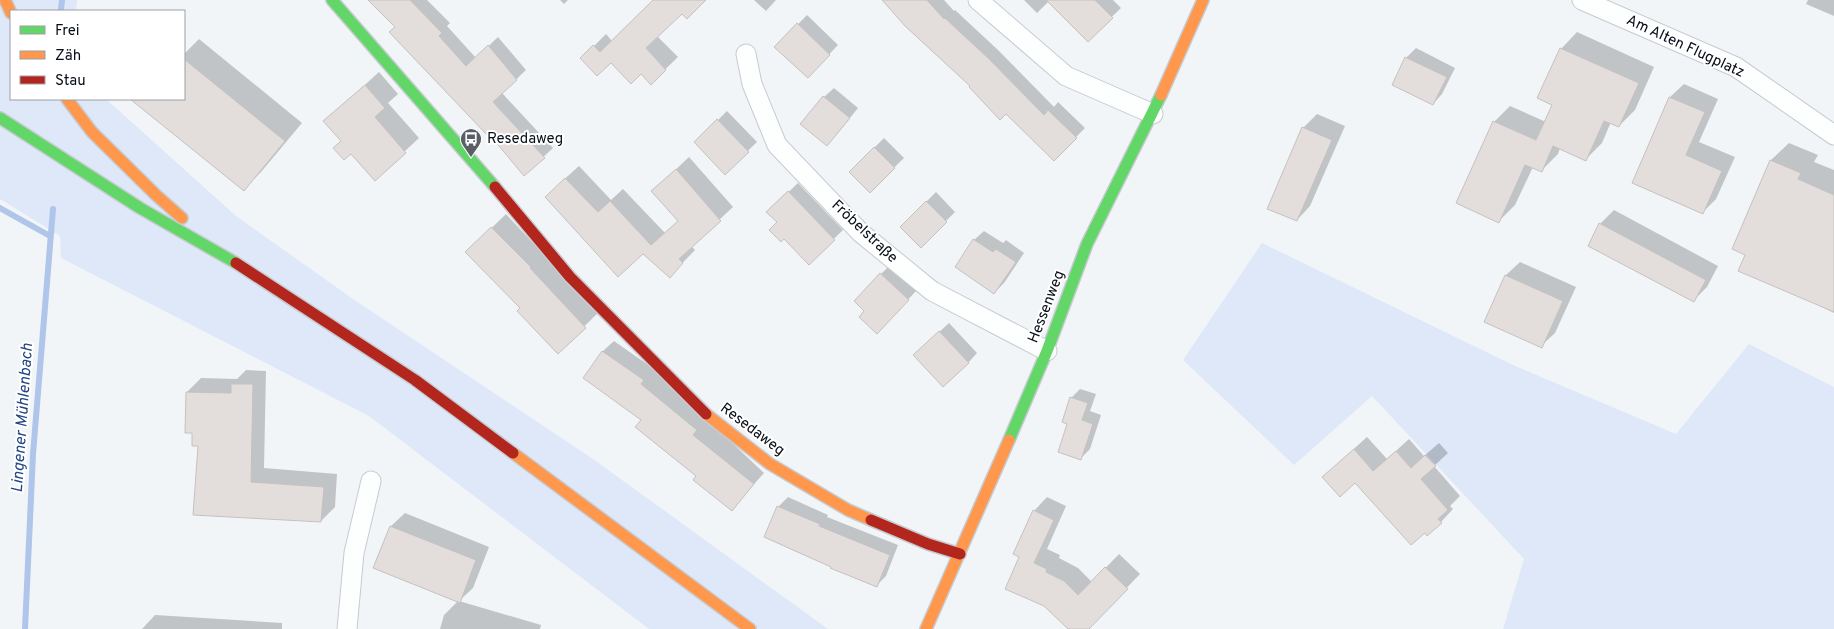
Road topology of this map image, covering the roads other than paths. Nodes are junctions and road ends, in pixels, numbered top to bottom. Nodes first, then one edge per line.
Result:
1 (332, 0) edge
2 (978, 0) edge
3 (1203, 0) edge
4 (1582, 0) edge
5 (746, 54) dead end
6 (68, 100) edge
7 (1153, 114) junction
8 (0, 118) edge
9 (1834, 135) edge
10 (226, 258) junction
11 (1047, 351) junction
12 (371, 481) dead end
13 (960, 554) junction
14 (347, 629) edge
15 (750, 629) edge
16 (926, 629) edge

1 - 13 street, Resedaweg
2 - 7 street
3 - 7 street, Hessenweg
4 - 9 street, Am Alten Flugplatz
5 - 11 street, Fröbelstraße
6 - 10 street
7 - 11 street, Hessenweg
8 - 10 street
10 - 15 street
11 - 13 street, Hessenweg
12 - 14 street
13 - 16 street, Hessenweg

